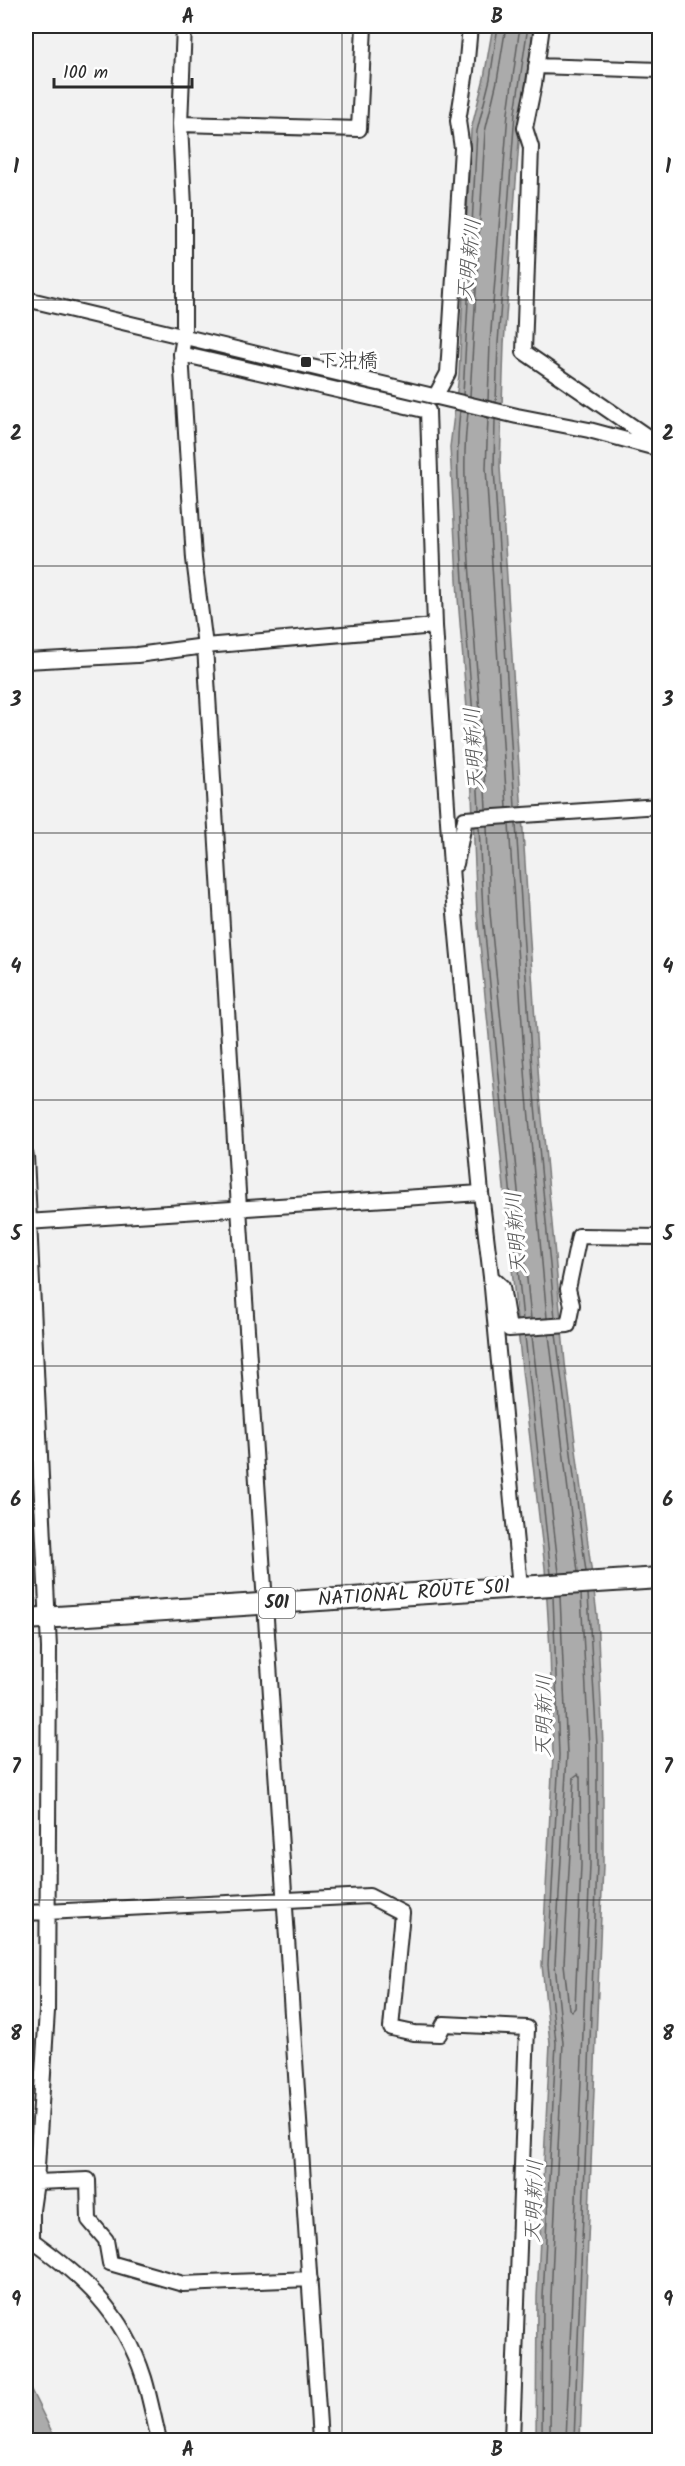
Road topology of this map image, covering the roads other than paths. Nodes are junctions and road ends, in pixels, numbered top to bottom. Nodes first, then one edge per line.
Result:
1 (184, 26) edge
2 (364, 26) edge
3 (470, 26) edge
4 (542, 26) edge
5 (536, 66) junction
6 (660, 70) edge
7 (180, 124) junction
8 (26, 300) edge
9 (184, 337) junction
10 (181, 354) junction
11 (440, 398) junction
12 (660, 447) edge
13 (435, 626) junction
14 (205, 646) junction
15 (26, 661) edge
16 (660, 806) edge
17 (452, 881) junction
18 (26, 1156) edge
19 (481, 1193) junction
20 (239, 1208) junction
21 (27, 1221) edge
22 (660, 1237) edge
23 (491, 1277) junction
24 (660, 1578) edge
25 (524, 1587) junction
26 (265, 1604) junction
27 (49, 1617) junction
28 (26, 1619) edge
29 (286, 1900) junction
30 (26, 1913) edge
31 (47, 1913) junction
32 (36, 2182) junction
33 (30, 2194) edge
34 (29, 2237) edge
35 (310, 2279) junction
36 (159, 2440) edge
37 (320, 2440) edge
38 (512, 2440) edge

1 - 7 street
2 - 7 street
3 - 11 street
4 - 5 street
5 - 6 street
5 - 12 street
7 - 9 street
8 - 9 street
9 - 10 street
9 - 11 street
10 - 13 street
10 - 14 street
11 - 12 street
13 - 14 street
13 - 17 street
14 - 15 street
14 - 20 street
16 - 17 street
17 - 19 street
18 - 21 street
19 - 20 street
19 - 23 street
20 - 21 street
20 - 26 street
21 - 27 street
22 - 23 street
23 - 25 street
24 - 25 highway, NATIONAL ROUTE 501 / 501
25 - 26 highway, NATIONAL ROUTE 501 / 501
26 - 27 highway, NATIONAL ROUTE 501 / 501
26 - 29 street
27 - 28 highway, NATIONAL ROUTE 501 / 501
27 - 31 street
29 - 31 street
29 - 35 street
29 - 38 street
30 - 31 street
31 - 32 street
32 - 33 street
32 - 35 street
33 - 34 street
34 - 36 street
35 - 37 street

